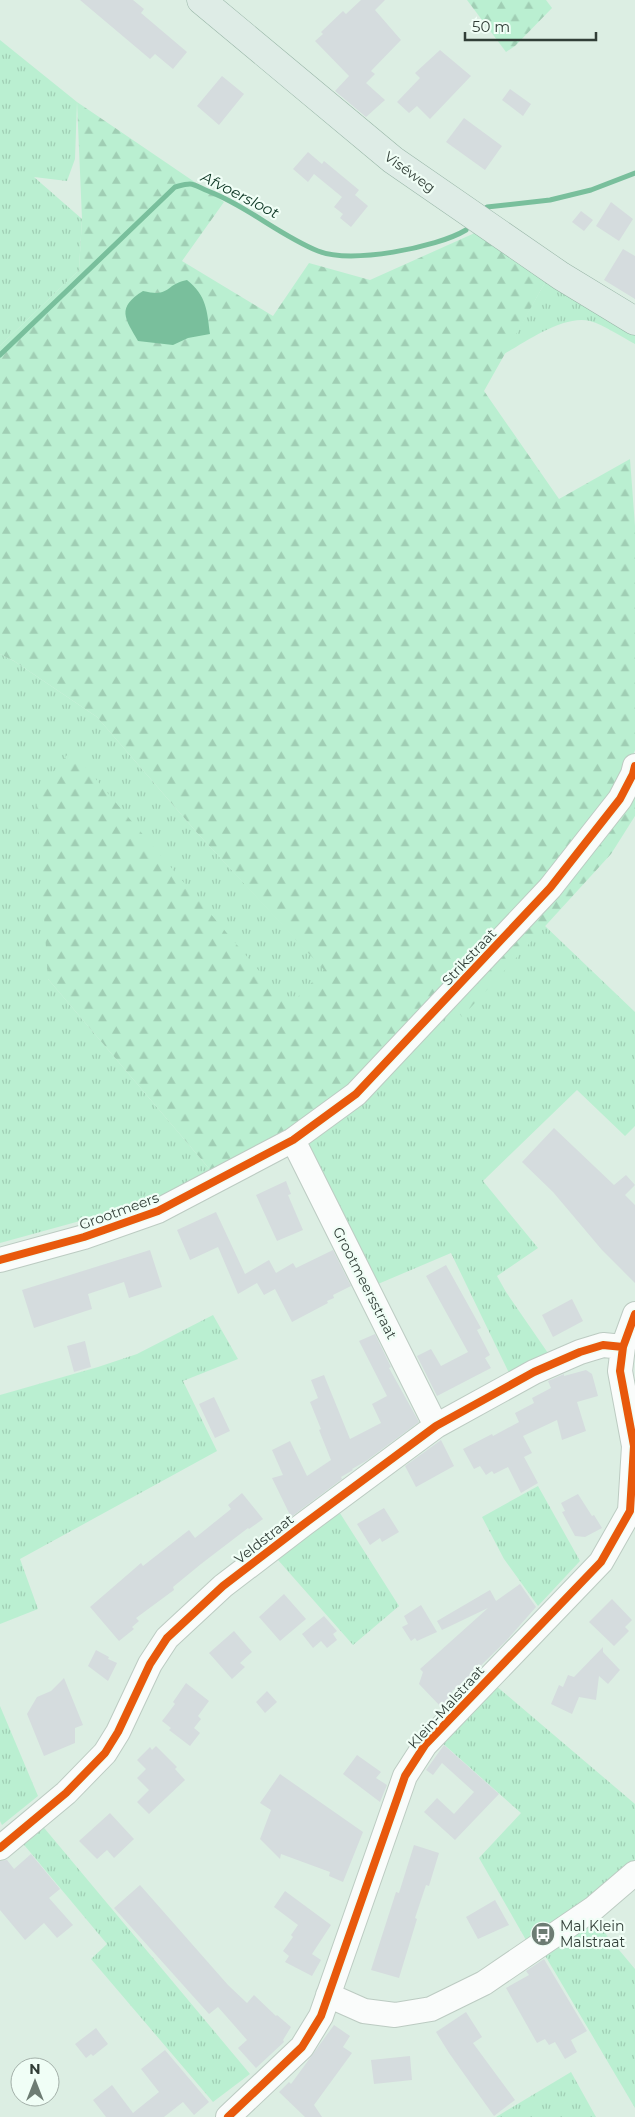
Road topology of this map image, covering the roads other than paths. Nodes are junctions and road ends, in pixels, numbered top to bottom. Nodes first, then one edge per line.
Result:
1 (201, 0) edge
2 (635, 321) edge
3 (635, 766) edge
4 (293, 1140) junction
5 (0, 1260) edge
6 (635, 1314) edge
7 (623, 1347) junction
8 (436, 1426) junction
9 (0, 1848) edge
10 (635, 1873) edge
11 (328, 1996) junction
12 (228, 2117) edge

1 - 2 main road, Viséweg
3 - 4 street, Strikstraat
4 - 5 street, Grootmeers
4 - 8 street, Grootmeersstraat
6 - 7 street, Klein-Malstraat
7 - 8 street, Veldstraat
7 - 11 street, Klein-Malstraat
8 - 9 street, Veldstraat
10 - 11 street
11 - 12 street, Klein-Malstraat

